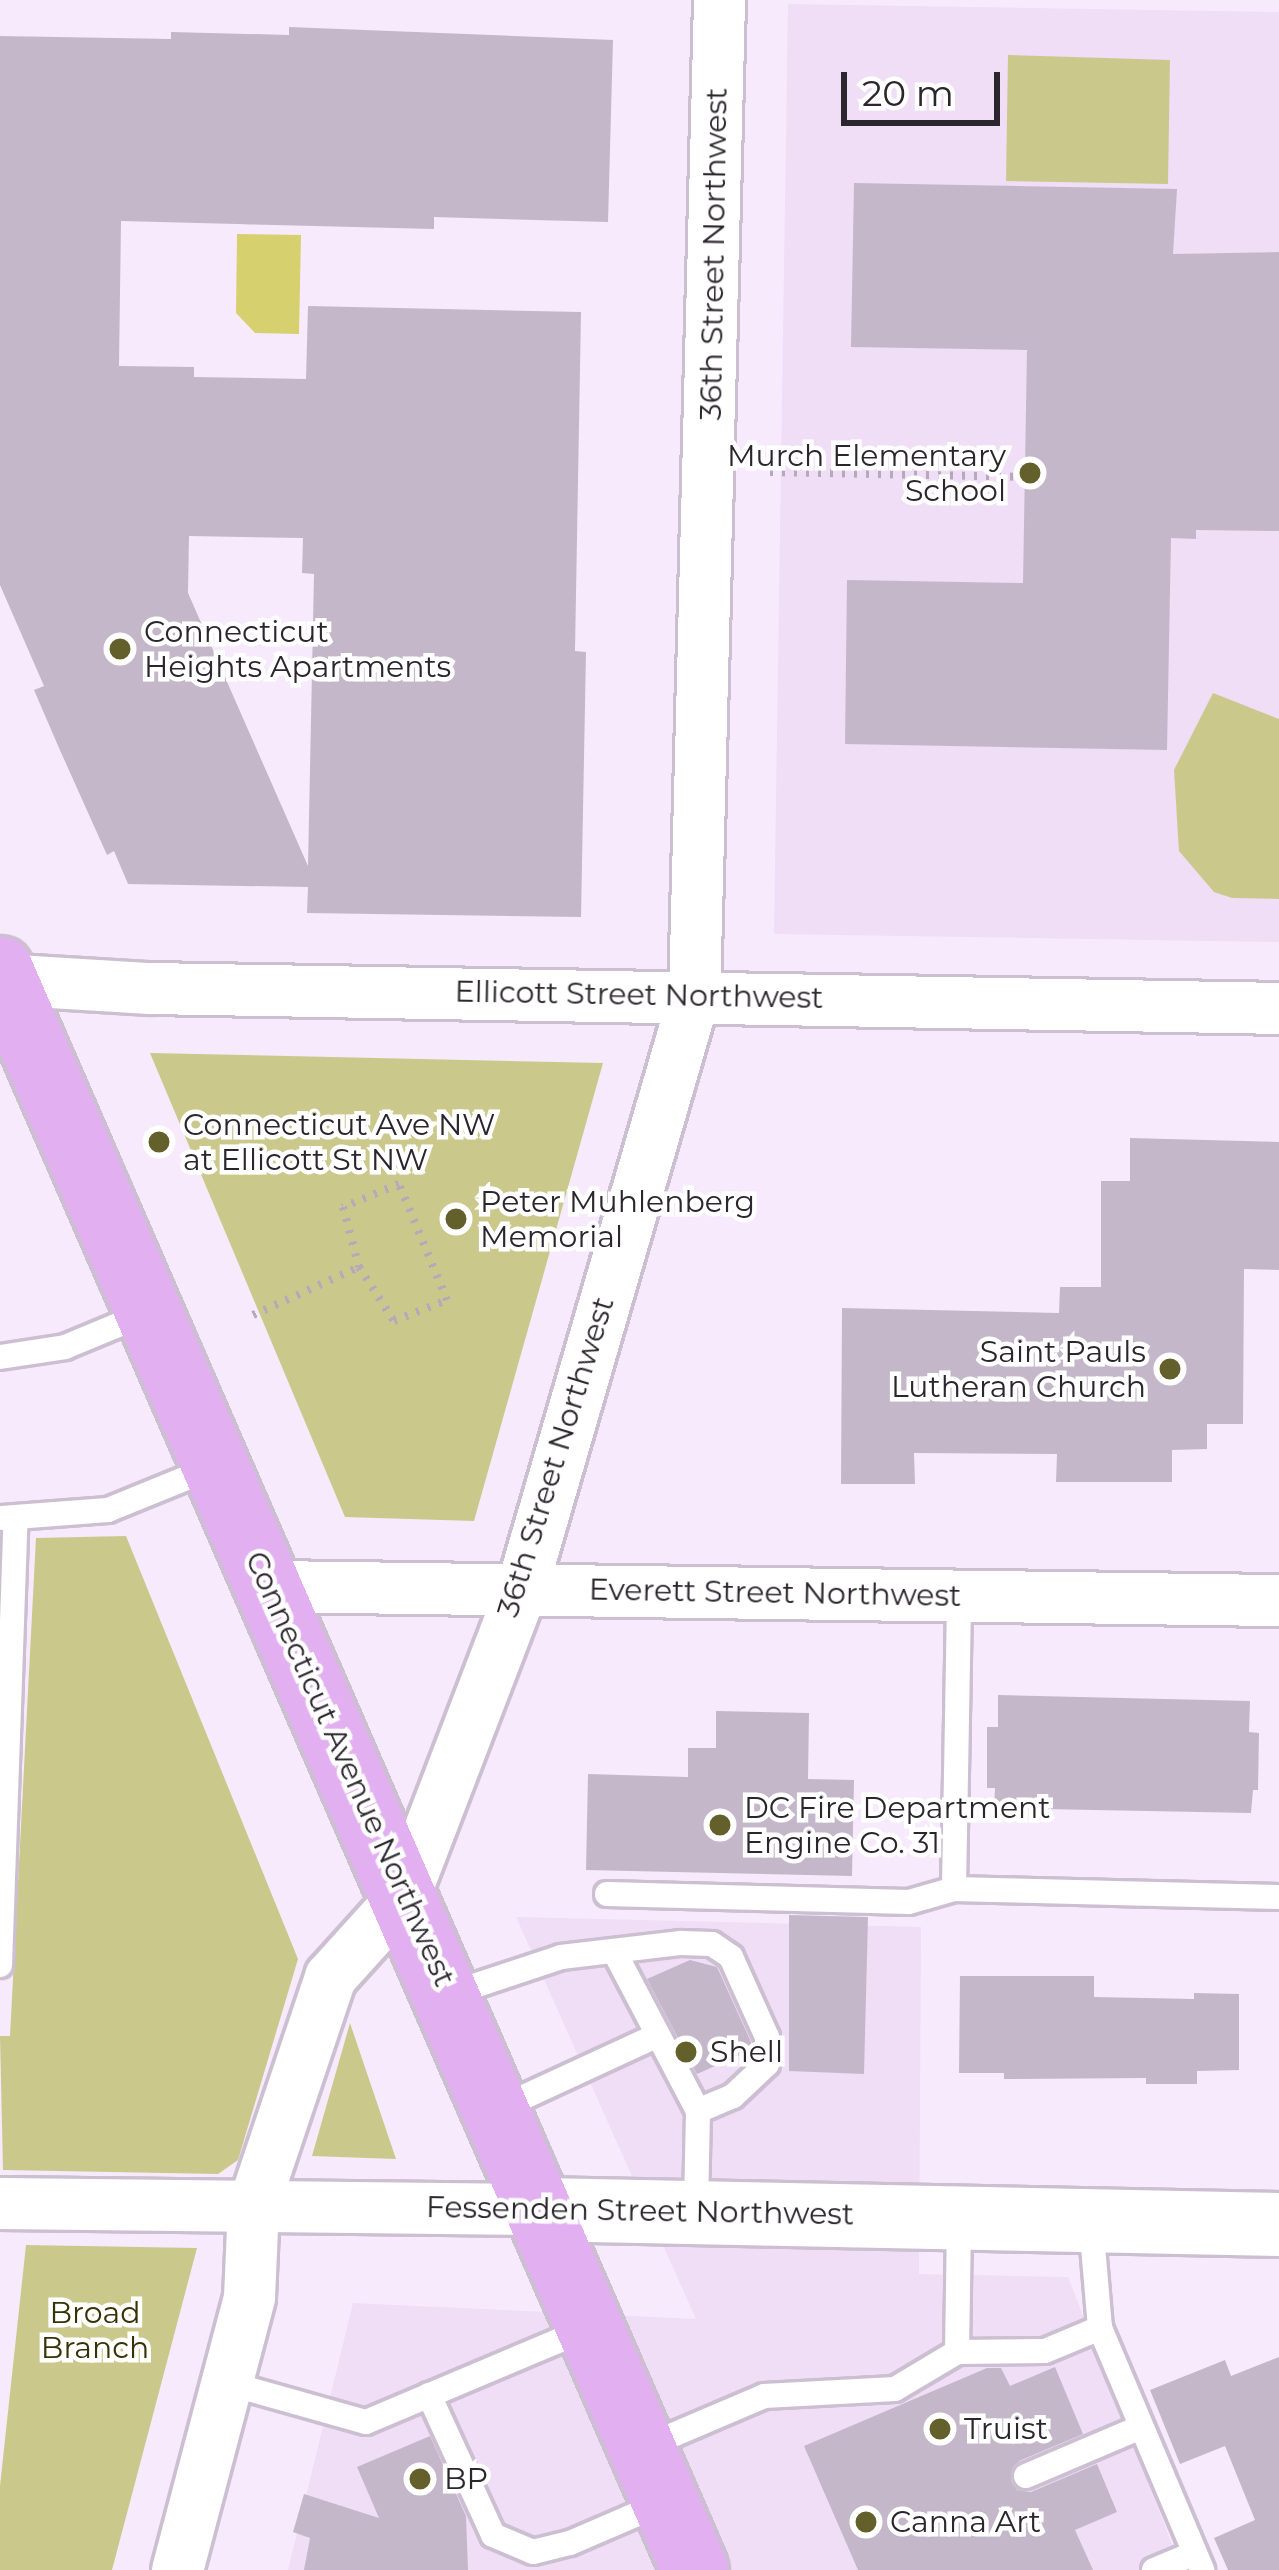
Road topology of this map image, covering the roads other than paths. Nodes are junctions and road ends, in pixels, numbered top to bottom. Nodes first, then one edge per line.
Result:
1 (719, 0) edge
2 (1, 976) edge
3 (694, 995) junction
4 (1279, 1008) edge
5 (150, 1312) junction
6 (0, 1358) edge
7 (216, 1466) junction
8 (8, 1518) edge
9 (271, 1586) junction
10 (521, 1590) junction
11 (959, 1596) junction
12 (1279, 1600) edge
13 (954, 1889) junction
14 (404, 1894) junction
15 (607, 1894) dead end
16 (1279, 1897) edge
17 (614, 1951) junction
18 (0, 1965) edge
19 (448, 1995) junction
20 (658, 2035) junction
21 (498, 2109) junction
22 (698, 2111) junction
23 (0, 2203) edge
24 (253, 2206) junction
25 (541, 2209) junction
26 (696, 2212) junction
27 (959, 2217) junction
28 (1091, 2220) junction
29 (1279, 2224) edge
30 (592, 2327) junction
31 (1100, 2328) junction
32 (957, 2352) junction
33 (227, 2383) junction
34 (429, 2395) junction
35 (1141, 2427) junction
36 (654, 2475) junction
37 (1026, 2476) dead end
38 (1198, 2561) edge
39 (177, 2570) edge
40 (695, 2570) edge
41 (1154, 2570) edge

1 - 3 street, 36th Street Northwest
2 - 3 street, Ellicott Street Northwest
2 - 5 main road, Connecticut Avenue Northwest
3 - 4 street, Ellicott Street Northwest
3 - 10 street, 36th Street Northwest
5 - 6 lane
5 - 7 main road, Connecticut Avenue Northwest
7 - 8 lane
7 - 9 main road, Connecticut Avenue Northwest
8 - 18 lane
9 - 10 street, Everett Street Northwest
9 - 14 main road, Connecticut Avenue Northwest
10 - 11 street, Everett Street Northwest
10 - 14 street, 36th Street Northwest
11 - 12 street, Everett Street Northwest
11 - 13 lane
13 - 15 lane
13 - 16 lane
14 - 19 main road, Connecticut Avenue Northwest
14 - 24 street, 36th Street Northwest
17 - 19 lane
17 - 20 lane
17 - 22 lane
19 - 21 main road, Connecticut Avenue Northwest
20 - 21 lane
20 - 22 lane
21 - 25 main road, Connecticut Avenue Northwest
22 - 26 lane
23 - 24 street, Fessenden Street Northwest
24 - 25 street, Fessenden Street Northwest
24 - 33 street, 36th Street Northwest
25 - 26 street, Fessenden Street Northwest
25 - 30 main road, Connecticut Avenue Northwest
26 - 27 street, Fessenden Street Northwest
27 - 28 street, Fessenden Street Northwest
27 - 32 lane
28 - 29 street, Fessenden Street Northwest
28 - 31 lane
30 - 34 lane
30 - 36 main road, Connecticut Avenue Northwest
31 - 32 lane
31 - 35 lane
32 - 36 lane
33 - 34 lane
33 - 39 street, 36th Street Northwest
34 - 36 lane
35 - 37 lane
35 - 38 lane
36 - 40 main road, Connecticut Avenue Northwest
38 - 41 lane

